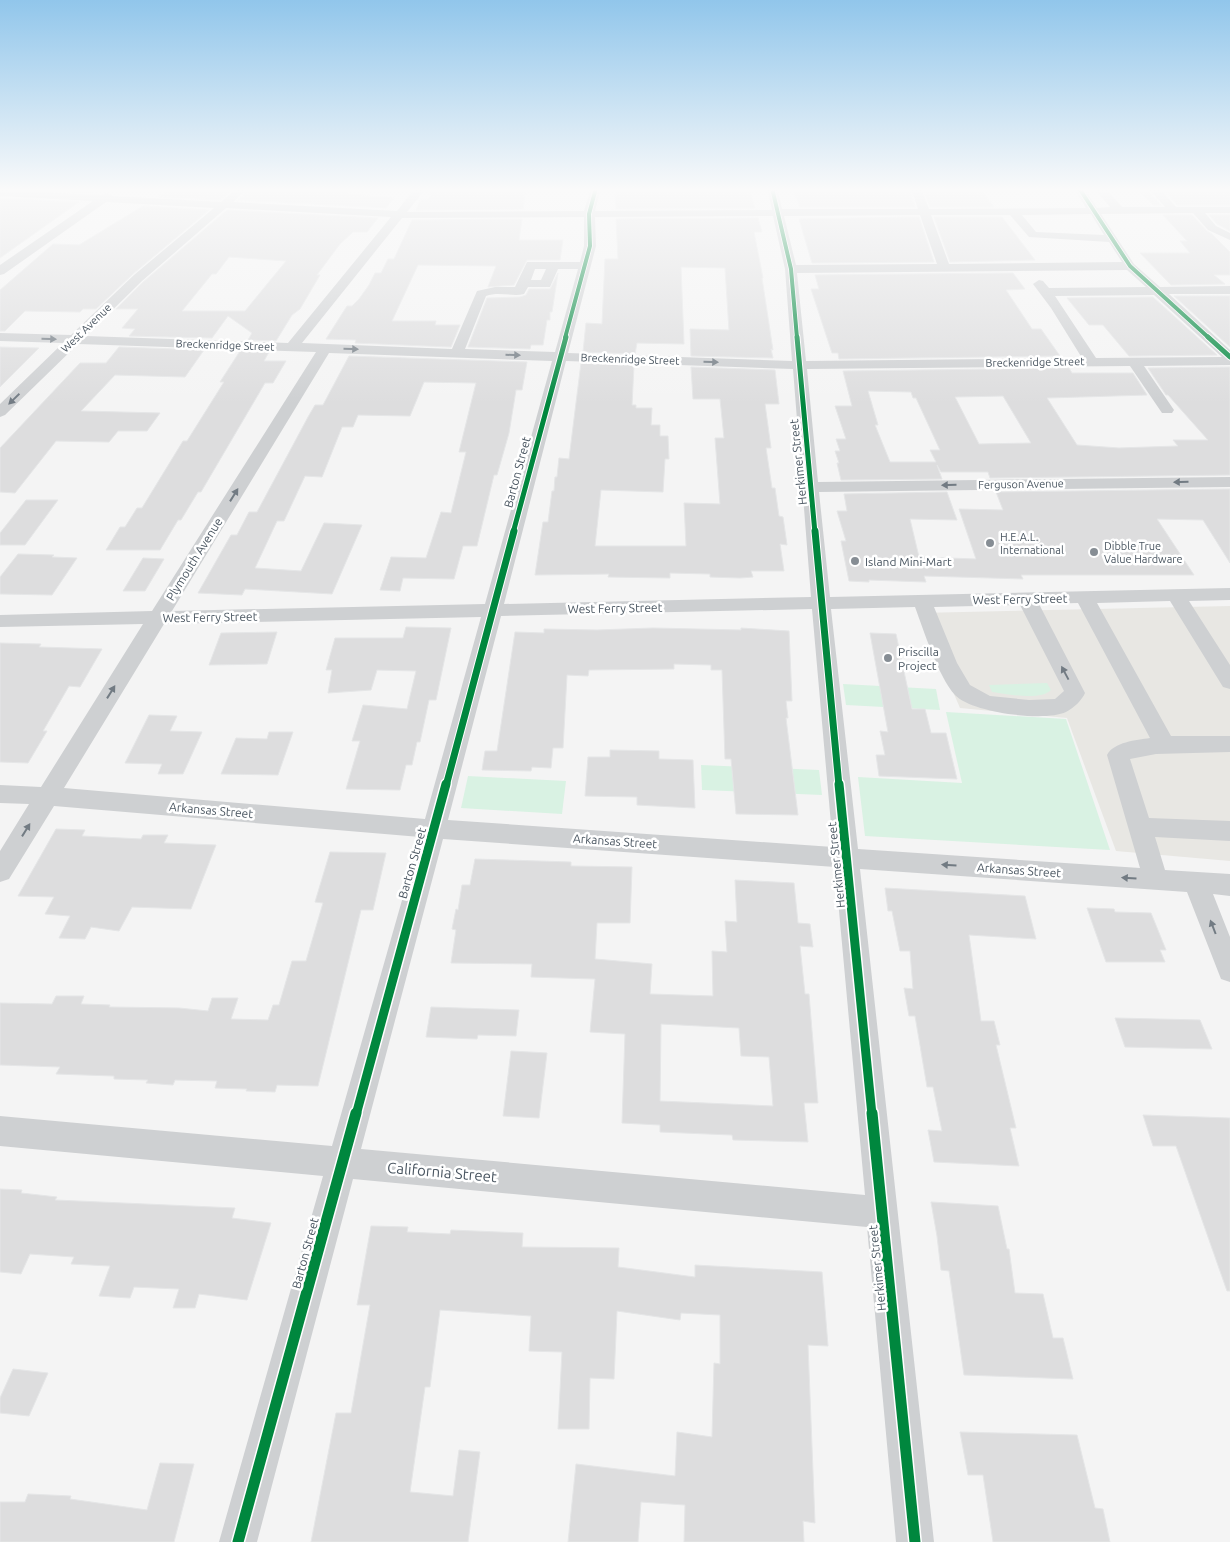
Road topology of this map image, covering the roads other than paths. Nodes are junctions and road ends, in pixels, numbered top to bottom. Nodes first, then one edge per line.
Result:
1 (16, 260) edge
2 (159, 260) edge
3 (363, 260) edge
4 (587, 260) edge
5 (790, 260) edge
6 (941, 260) edge
7 (1126, 260) edge
8 (553, 265) junction
9 (585, 266) junction
10 (1130, 266) junction
11 (1026, 267) junction
12 (944, 268) junction
13 (792, 269) junction
14 (0, 271) edge
15 (1142, 277) junction
16 (1036, 279) junction
17 (524, 282) junction
18 (1230, 290) edge
19 (1157, 291) junction
20 (1048, 294) junction
21 (0, 337) edge
22 (74, 340) junction
23 (292, 347) junction
24 (325, 348) junction
25 (457, 353) junction
26 (561, 357) junction
27 (1230, 357) edge
28 (1134, 361) junction
29 (1230, 361) edge
30 (1091, 362) junction
31 (799, 365) junction
32 (1167, 410) dead end
33 (0, 412) edge
34 (1230, 482) edge
35 (812, 487) junction
36 (1230, 594) edge
37 (1176, 595) junction
38 (1084, 597) junction
39 (1026, 598) junction
40 (922, 601) junction
41 (822, 603) junction
42 (492, 611) junction
43 (156, 618) junction
44 (0, 621) edge
45 (1230, 682) edge
46 (1230, 744) edge
47 (1165, 745) junction
48 (0, 794) edge
49 (47, 796) junction
50 (1139, 827) junction
51 (434, 829) junction
52 (1230, 831) edge
53 (846, 858) junction
54 (0, 872) edge
55 (1156, 880) junction
56 (1196, 883) junction
57 (1230, 886) edge
58 (1230, 970) edge
59 (0, 1132) edge
60 (341, 1163) junction
61 (883, 1213) junction
62 (238, 1542) edge
63 (915, 1542) edge

1 - 14 street
2 - 22 street, West Avenue
3 - 23 street
4 - 9 street, Barton Street
5 - 13 street, Herkimer Street
6 - 12 street
7 - 10 street
8 - 9 street
8 - 17 street
8 - 17 street
9 - 26 street, Barton Street
10 - 11 street
10 - 15 street
11 - 12 street
11 - 16 street
12 - 13 street
13 - 31 street, Herkimer Street
15 - 16 street
15 - 19 street
16 - 20 street
17 - 25 street
18 - 19 street
19 - 20 street
19 - 27 street
20 - 30 street
21 -> 22 street, Breckenridge Street
22 - 23 street, Breckenridge Street
22 -> 33 street, West Avenue
23 - 24 street, Breckenridge Street
24 -> 25 street, Breckenridge Street
43 -> 24 street, Plymouth Avenue
25 -> 26 street, Breckenridge Street
26 -> 31 street, Breckenridge Street
26 - 42 street, Barton Street
28 - 29 street, Breckenridge Street
28 - 30 street, Breckenridge Street
28 - 32 street
30 - 31 street, Breckenridge Street
31 - 35 street, Herkimer Street
34 -> 35 street, Ferguson Avenue
35 - 41 street, Herkimer Street
36 - 37 street, West Ferry Street
37 - 38 street, West Ferry Street
37 - 45 street
38 - 39 street, West Ferry Street
38 - 47 street
39 - 40 street, West Ferry Street
40 -> 39 street
40 - 41 street, West Ferry Street
41 - 42 street, West Ferry Street
41 - 53 street, Herkimer Street
42 - 43 street, West Ferry Street
42 - 51 street, Barton Street
43 - 44 street, West Ferry Street
49 -> 43 street, Plymouth Avenue
46 - 47 street
47 - 50 street
48 - 49 street, Arkansas Street
49 - 51 street, Arkansas Street
54 -> 49 street, Plymouth Avenue
50 - 52 street
50 - 55 street
51 - 53 street, Arkansas Street
51 - 60 street, Barton Street
55 -> 53 street, Arkansas Street
53 - 61 street, Herkimer Street
55 - 56 street, Arkansas Street
56 - 57 street, Arkansas Street
58 -> 56 street
59 - 60 street, California Street
60 - 61 street, California Street
60 - 62 street, Barton Street
61 - 63 street, Herkimer Street

